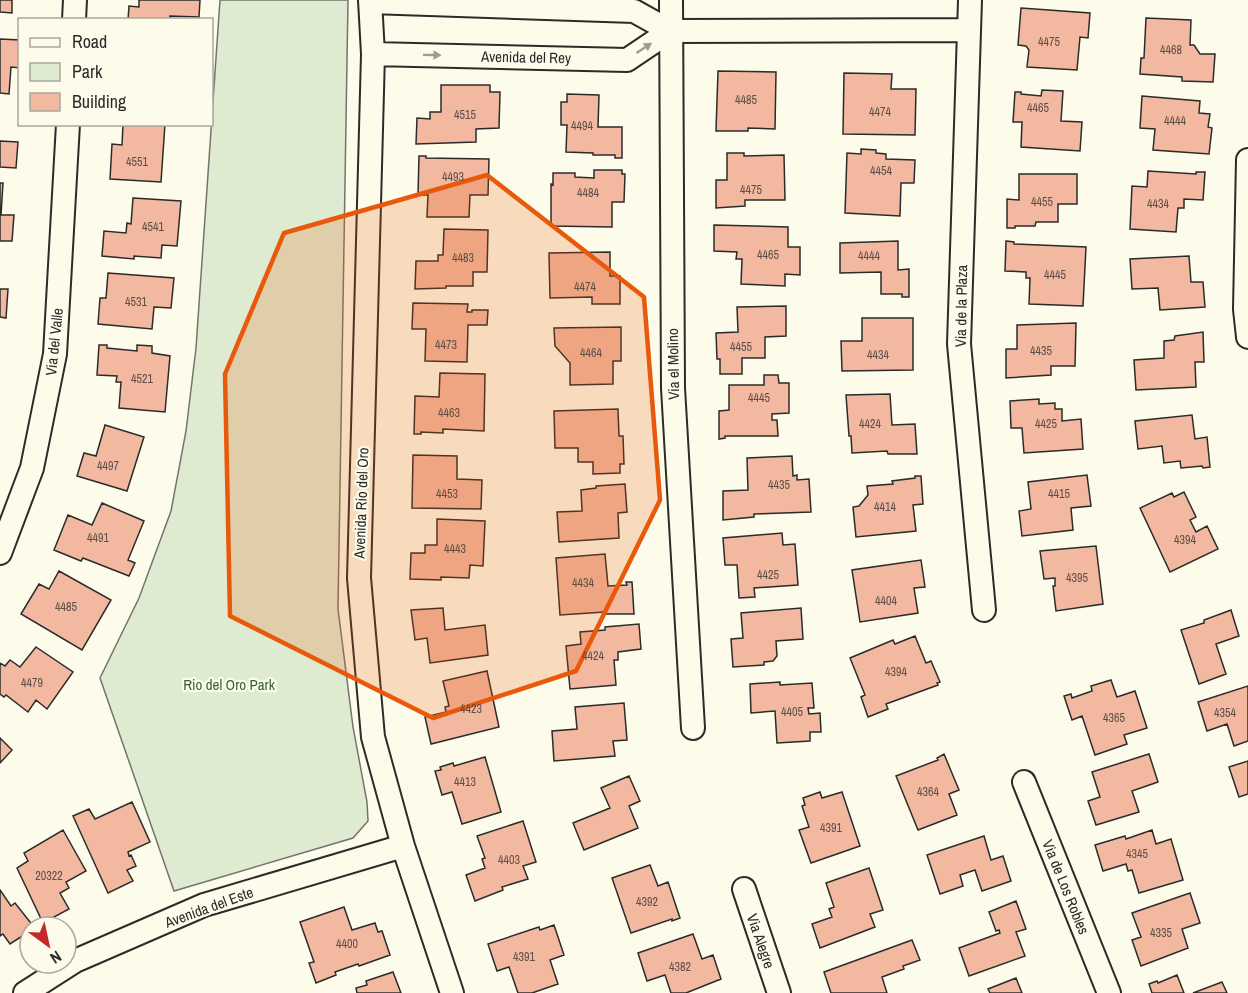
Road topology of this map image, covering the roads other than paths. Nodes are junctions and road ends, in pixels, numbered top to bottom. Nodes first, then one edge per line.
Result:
1 (75, 0) edge
2 (671, 0) edge
3 (970, 0) edge
4 (370, 1) edge
5 (74, 18) edge
6 (968, 30) junction
7 (670, 31) junction
8 (373, 54) junction
9 (68, 126) edge
10 (1248, 160) edge
11 (1248, 337) edge
12 (0, 553) edge
13 (984, 610) dead end
14 (693, 728) dead end
15 (1024, 782) dead end
16 (404, 846) junction
17 (744, 890) dead end
18 (25, 993) edge
19 (452, 993) edge
20 (779, 993) edge
21 (1109, 993) edge

1 - 5 street
2 - 7 street, Via el Molino
3 - 6 street, Via de la Plaza
4 - 7 street
4 - 8 street, Avenida Rio del Oro
6 - 7 street
6 - 13 street, Via de la Plaza
8 -> 7 street, Avenida del Rey
7 - 14 street, Via el Molino
8 - 16 street, Avenida Rio del Oro
9 - 12 street, Via del Valle
10 - 11 street
15 - 21 street, Via de Los Robles
16 - 18 street, Avenida del Este
16 - 19 street, Avenida Rio del Oro
17 - 20 street, Via Alegre

